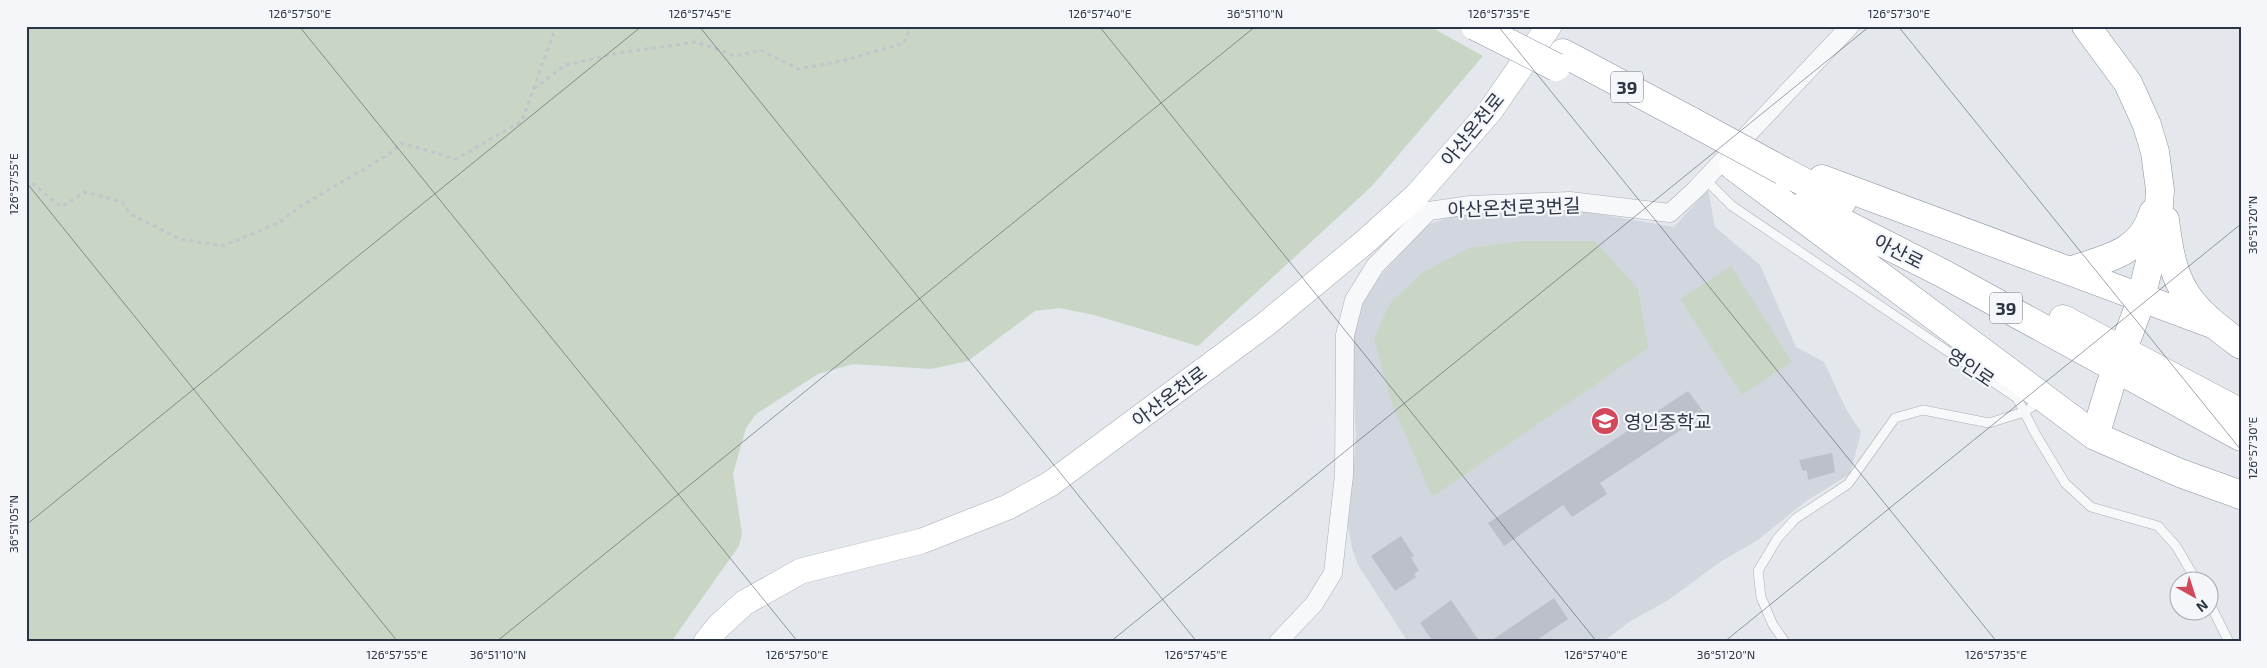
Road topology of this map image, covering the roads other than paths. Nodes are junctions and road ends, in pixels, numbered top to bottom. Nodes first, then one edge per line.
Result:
1 (1475, 26) edge
2 (1512, 26) edge
3 (1549, 26) edge
4 (1850, 26) edge
5 (2086, 26) edge
6 (1560, 60) junction
7 (1776, 178) junction
8 (1705, 179) junction
9 (2160, 190) junction
10 (1422, 204) junction
11 (2070, 271) junction
12 (2140, 297) junction
13 (2212, 324) junction
14 (2128, 336) dead end
15 (2241, 345) edge
16 (2111, 383) dead end
17 (2034, 405) junction
18 (2241, 413) edge
19 (2094, 436) junction
20 (2241, 437) edge
21 (2241, 495) edge
22 (2190, 570) edge
23 (2218, 620) edge
24 (706, 642) edge
25 (1278, 642) edge
26 (1786, 642) edge
27 (2229, 642) edge

1 - 6 highway, 39, bridge
2 - 6 highway, 39
3 - 10 main road, 아산온천로
4 - 8 street, 아산온천로3번길
5 - 9 highway
6 - 7 highway, 아산로 / 39, bridge
7 - 11 highway
7 - 17 highway
7 - 18 highway, 아산로 / 39
7 - 20 highway, 아산로 / 39
8 - 10 street, 아산온천로3번길
8 - 17 lane, 영인로
9 - 11 highway
9 - 12 highway
9 - 13 highway
10 - 24 main road, 아산온천로
10 - 25 street, 아산온천로3번길
11 - 12 highway
12 - 13 highway
12 - 14 highway
13 - 15 highway
16 - 19 highway
17 - 19 highway
17 - 22 lane, 영인로
17 - 26 lane
19 - 21 highway
23 - 27 lane

